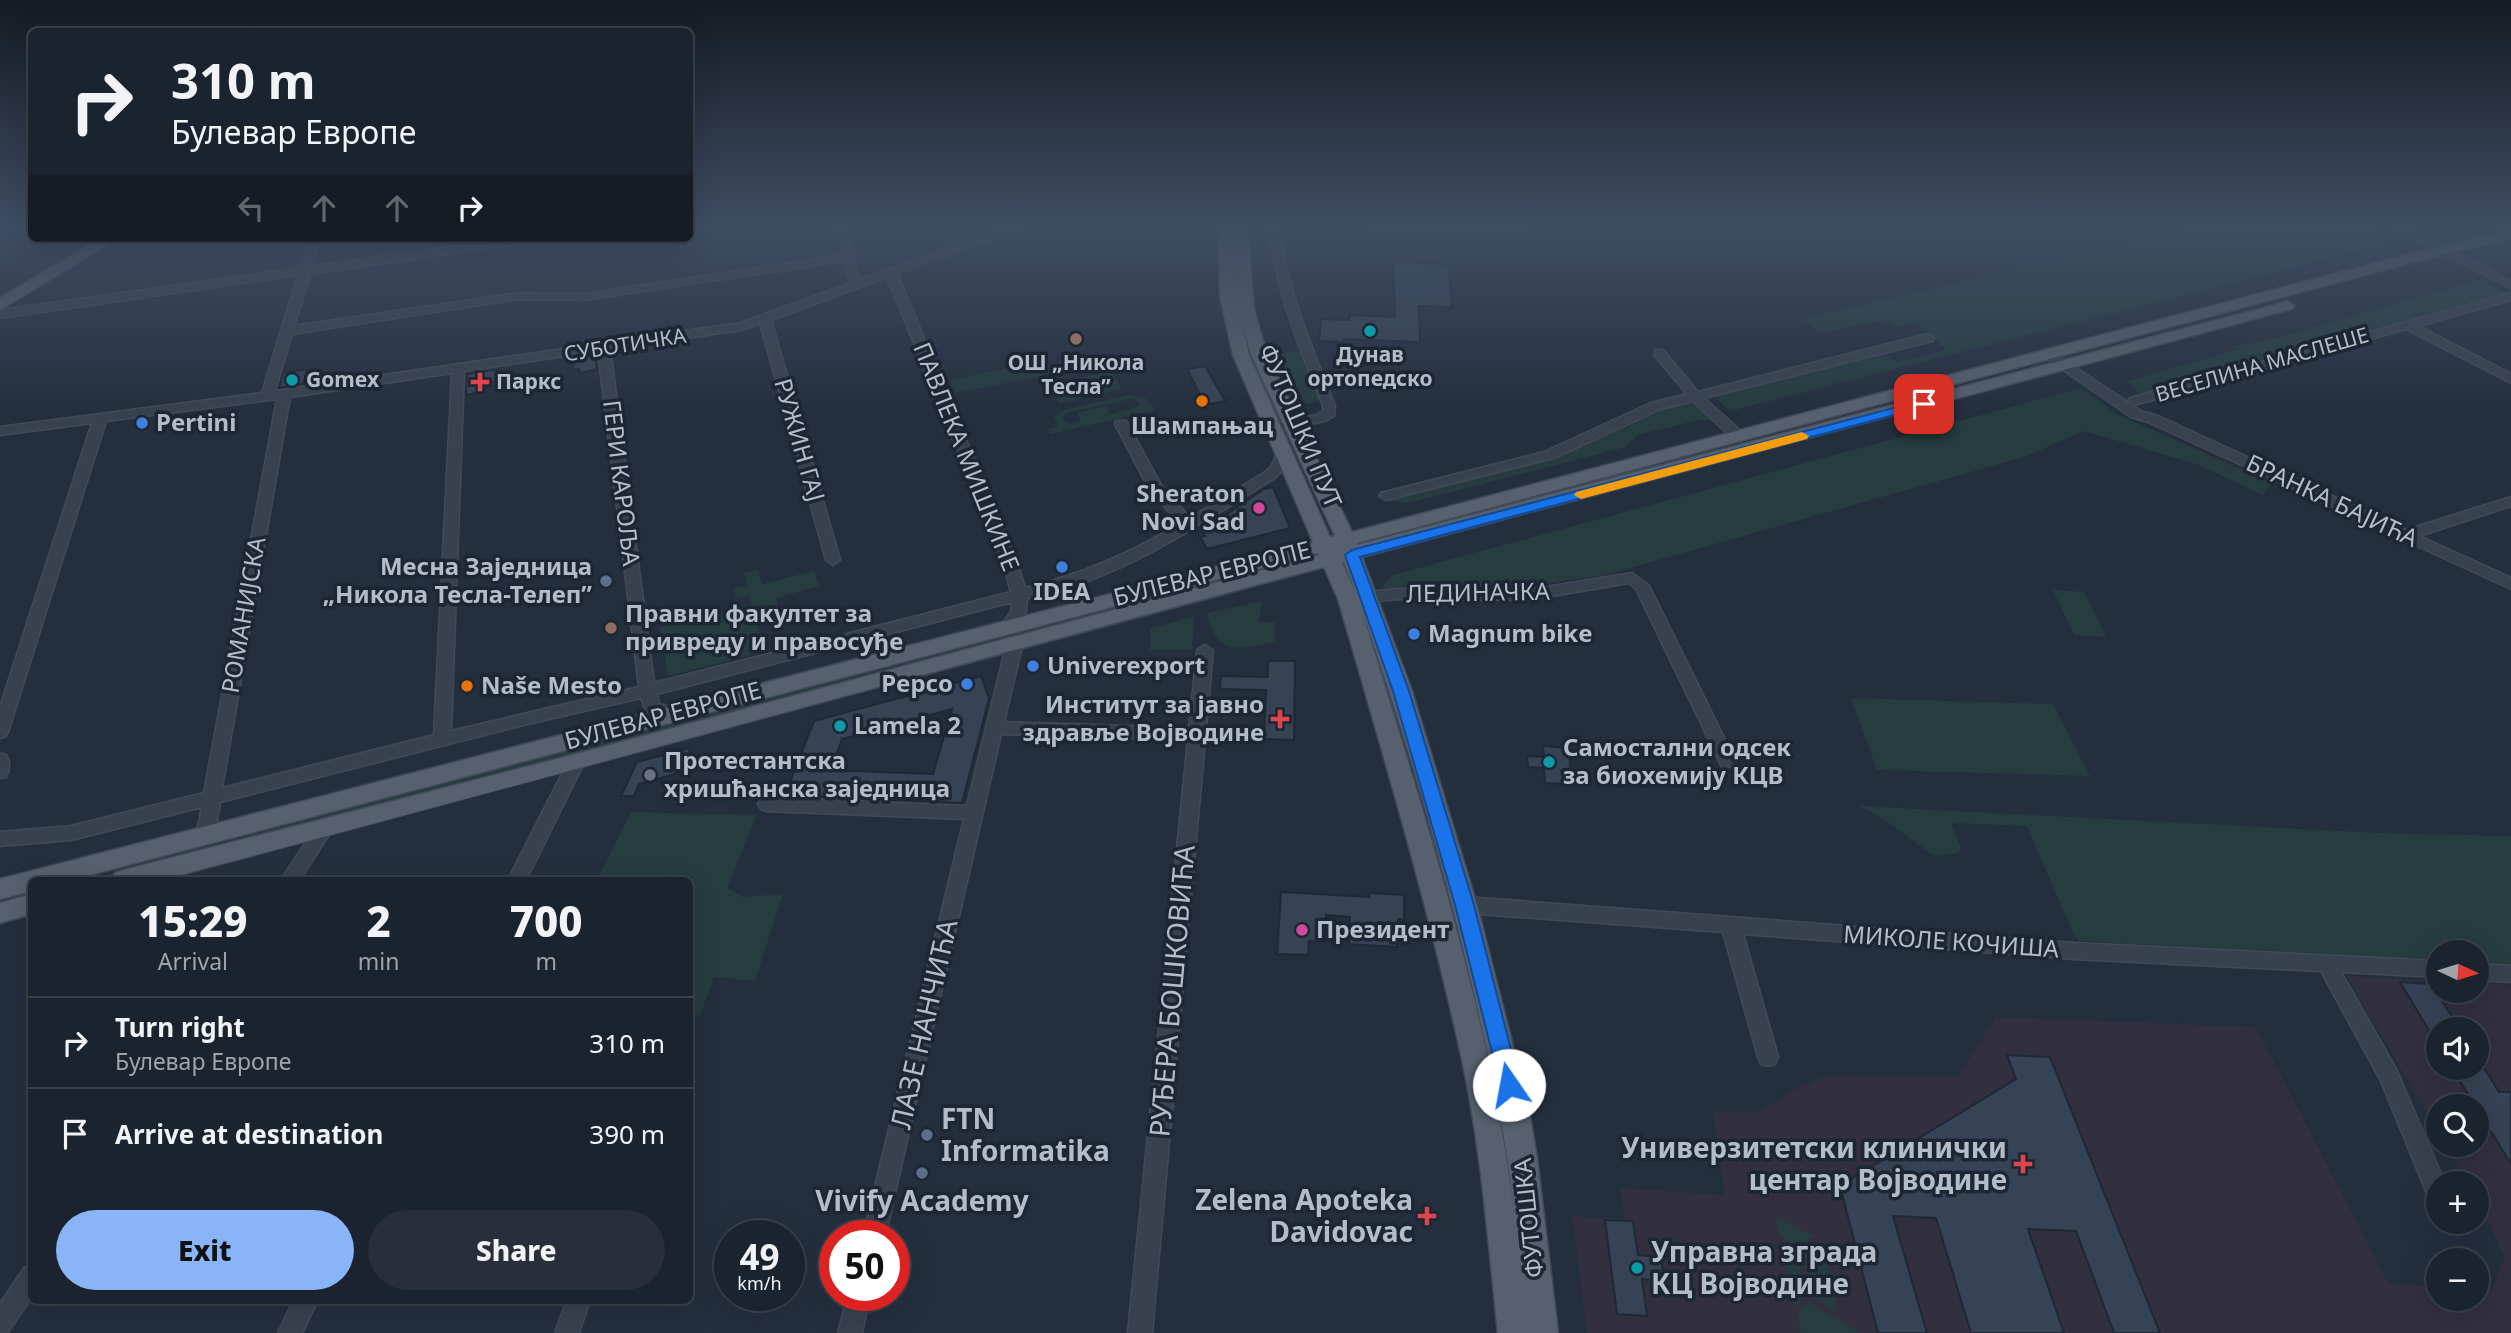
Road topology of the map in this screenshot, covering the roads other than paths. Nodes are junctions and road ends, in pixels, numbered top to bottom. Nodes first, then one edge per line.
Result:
1 (29, 287) edge
2 (189, 287) edge
3 (299, 287) edge
4 (651, 287) edge
5 (850, 287) edge
6 (897, 287) edge
7 (1228, 287) edge
8 (1244, 287) edge
9 (1285, 287) edge
10 (2331, 287) edge
11 (2331, 287) edge
12 (2511, 296) edge
13 (0, 305) edge
14 (0, 314) edge
15 (765, 320) junction
16 (2408, 324) junction
17 (286, 331) junction
18 (1928, 338) dead end
19 (604, 349) junction
20 (1660, 353) dead end
21 (2062, 358) junction
22 (458, 369) junction
23 (2511, 379) edge
24 (284, 394) junction
25 (1695, 395) junction
26 (267, 396) junction
27 (2134, 401) junction
28 (100, 419) junction
29 (2153, 419) junction
30 (1121, 424) dead end
31 (1282, 425) junction
32 (0, 431) edge
33 (1737, 435) junction
34 (1283, 453) junction
35 (1270, 475) junction
36 (1296, 479) junction
37 (1386, 496) dead end
38 (2511, 501) edge
39 (1189, 526) junction
40 (2406, 535) junction
41 (1339, 550) junction
42 (833, 560) dead end
43 (2511, 584) edge
44 (1368, 597) junction
45 (1020, 600) junction
46 (1051, 615) junction
47 (1012, 634) junction
48 (1205, 650) dead end
49 (649, 696) junction
50 (675, 713) junction
51 (635, 723) junction
52 (994, 728) junction
53 (0, 732) edge
54 (1196, 734) junction
55 (442, 739) junction
56 (0, 759) edge
57 (1728, 762) dead end
58 (576, 763) junction
59 (0, 772) edge
60 (212, 797) junction
61 (766, 804) dead end
62 (974, 813) junction
63 (324, 828) junction
64 (205, 836) junction
65 (0, 839) edge
66 (48, 877) edge
67 (136, 877) edge
68 (292, 877) edge
69 (519, 877) edge
70 (28, 882) edge
71 (4, 888) edge
72 (28, 905) edge
73 (1465, 905) junction
74 (0, 913) edge
75 (1731, 926) junction
76 (2326, 963) junction
77 (2426, 969) edge
78 (2489, 973) edge
79 (2511, 974) edge
80 (1768, 1057) dead end
81 (2429, 1171) edge
82 (878, 1220) edge
83 (28, 1282) edge
84 (305, 1304) edge
85 (578, 1304) edge
86 (855, 1311) edge
87 (0, 1324) edge
88 (290, 1333) edge
89 (567, 1333) edge
90 (850, 1333) edge
91 (1140, 1333) edge
92 (1514, 1333) edge
93 (1542, 1333) edge

1 - 13 main road
2 - 14 street
3 - 17 street
4 - 17 street
5 - 15 street, СУБОТИЧКА
6 - 45 street, ПАВЛЕКА МИШКИНЕ
7 - 31 main road, ФУТОШКИ ПУТ
8 - 31 main road, ФУТОШКИ ПУТ
9 - 31 street
10 - 21 main road, БУЛЕВАР ЕВРОПЕ
11 - 21 main road, БУЛЕВАР ЕВРОПЕ
12 - 16 street, ВЕСЕЛИНА МАСЛЕШЕ
15 - 19 street, СУБОТИЧКА
15 - 42 street, РУЖИН ГАЈ
16 - 23 street
16 - 27 street, ВЕСЕЛИНА МАСЛЕШЕ
17 - 26 street
18 - 25 street
19 - 22 street, СУБОТИЧКА
19 - 49 street, ГЕРИ КАРОЉА
20 - 25 street
21 - 27 street, БРАНКА БАЈИЋА
21 - 29 street, БРАНКА БАЈИЋА
21 - 33 main road, БУЛЕВАР ЕВРОПЕ
21 - 41 main road, БУЛЕВАР ЕВРОПЕ
22 - 24 street, СУБОТИЧКА
22 - 55 street
24 - 26 street, СУБОТИЧКА
24 - 60 street, РОМАНИЈСКА
25 - 33 street
25 - 37 street
26 - 28 street, СУБОТИЧКА
27 - 29 street, БРАНКА БАЈИЋА
28 - 32 street, СУБОТИЧКА
28 - 53 street
29 - 40 street, БРАНКА БАЈИЋА
30 - 39 street
31 - 34 main road, ФУТОШКИ ПУТ
31 - 41 main road, ФУТОШКИ ПУТ
33 - 41 main road, БУЛЕВАР ЕВРОПЕ
34 - 35 street
34 - 36 main road, ФУТОШКИ ПУТ
35 - 36 street
35 - 39 street, БУЛЕВАР ЕВРОПЕ
36 - 41 main road, ФУТОШКИ ПУТ
38 - 40 street
39 - 45 street, БУЛЕВАР ЕВРОПЕ
40 - 43 street, БРАНКА БАЈИЋА
41 - 44 main road, ФУТОШКА
41 - 46 main road, БУЛЕВАР ЕВРОПЕ
41 - 47 main road, БУЛЕВАР ЕВРОПЕ
41 - 92 main road, ФУТОШКА
44 - 57 street, ЛЕДИНАЧКА
44 - 73 main road, ФУТОШКА
45 - 46 street, ПАВЛЕКА МИШКИНЕ
45 - 47 street, ПАВЛЕКА МИШКИНЕ
45 - 49 street, БУЛЕВАР ЕВРОПЕ
46 - 47 main road, БУЛЕВАР ЕВРОПЕ
47 - 50 main road, БУЛЕВАР ЕВРОПЕ
47 - 52 street, ЛАЗЕ НАНЧИЋА
47 - 58 main road, БУЛЕВАР ЕВРОПЕ
48 - 54 street, РУЂЕРА БОШКОВИЋА
49 - 50 street
49 - 51 street
49 - 55 street, БУЛЕВАР ЕВРОПЕ
50 - 51 main road, БУЛЕВАР ЕВРОПЕ
51 - 64 main road, БУЛЕВАР ЕВРОПЕ
52 - 54 street
52 - 62 street, ЛАЗЕ НАНЧИЋА
54 - 91 street, РУЂЕРА БОШКОВИЋА
55 - 60 street, БУЛЕВАР ЕВРОПЕ
56 - 59 street
58 - 63 main road, БУЛЕВАР ЕВРОПЕ
58 - 69 street
60 - 64 street, РОМАНИЈСКА
60 - 65 street, БУЛЕВАР ЕВРОПЕ
61 - 62 street
62 - 82 street, ЛАЗЕ НАНЧИЋА
63 - 67 main road, БУЛЕВАР ЕВРОПЕ
63 - 68 street
64 - 66 main road, БУЛЕВАР ЕВРОПЕ
70 - 71 main road, БУЛЕВАР ЕВРОПЕ
71 - 74 street
72 - 74 main road
73 - 75 street, МИКОЛЕ КОЧИША
73 - 93 main road, ФУТОШКА
75 - 76 street, МИКОЛЕ КОЧИША
75 - 80 street
76 - 77 street, МИКОЛЕ КОЧИША
76 - 81 street
78 - 79 street
83 - 87 street
84 - 88 street
85 - 89 street
86 - 90 street

